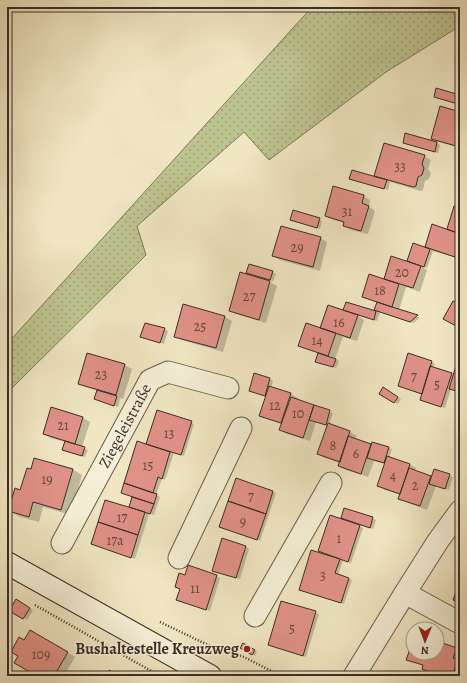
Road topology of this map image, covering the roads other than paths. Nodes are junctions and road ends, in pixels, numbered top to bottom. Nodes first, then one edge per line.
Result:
1 (228, 388) dead end
2 (241, 428) dead end
3 (331, 482) dead end
4 (460, 512) edge
5 (62, 543) dead end
6 (179, 558) dead end
7 (7, 563) edge
8 (405, 593) junction
9 (255, 616) dead end
10 (460, 623) edge
11 (210, 676) edge
12 (354, 676) edge

1 - 5 street, Ziegeleistraße
2 - 6 street
3 - 9 street
4 - 8 street
7 - 11 main road
8 - 10 street
8 - 12 street

